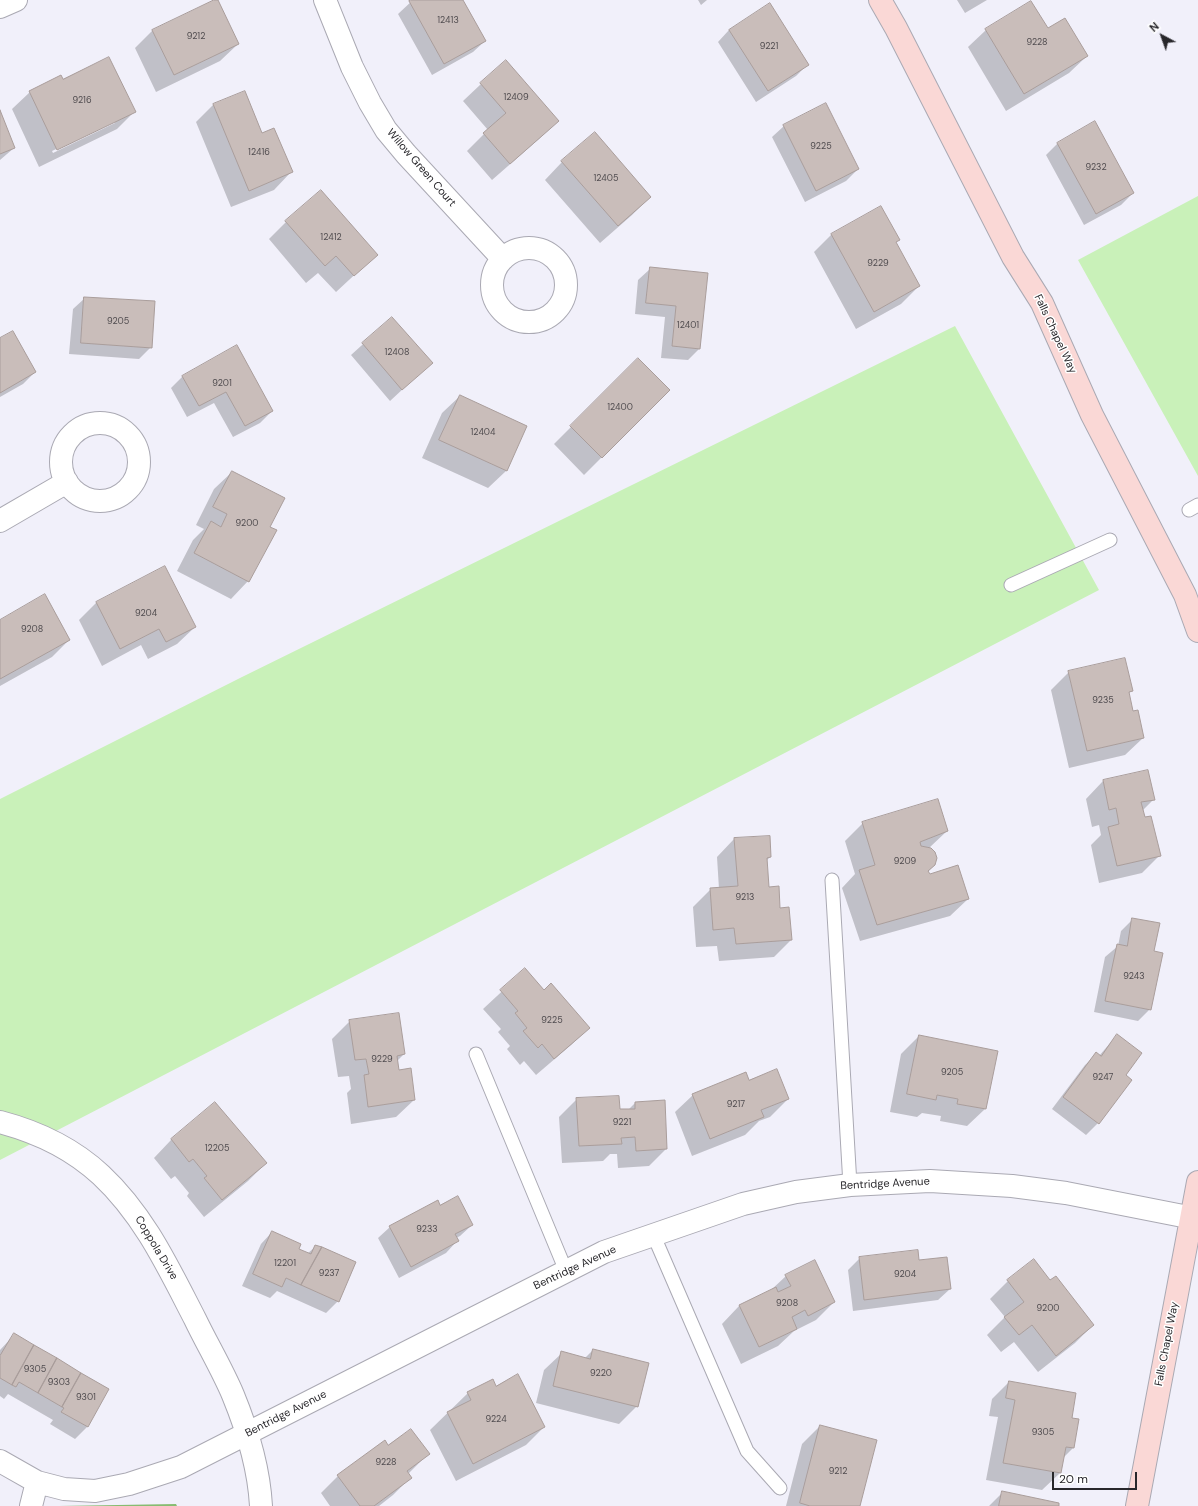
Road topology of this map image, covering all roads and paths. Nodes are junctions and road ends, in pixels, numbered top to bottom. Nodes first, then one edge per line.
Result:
1 (16, 0) edge
2 (325, 0) edge
3 (880, 0) edge
4 (0, 7) edge
5 (503, 259) dead end
6 (67, 482) dead end
7 (0, 521) edge
8 (1110, 540) dead end
9 (1011, 585) dead end
10 (1198, 631) edge
11 (832, 880) dead end
12 (476, 1054) dead end
13 (0, 1122) edge
14 (1198, 1182) edge
15 (850, 1185) junction
16 (1194, 1219) edge
17 (654, 1234) junction
18 (566, 1271) junction
19 (246, 1434) junction
20 (0, 1461) edge
21 (37, 1482) junction
22 (780, 1488) dead end
23 (31, 1506) edge
24 (261, 1506) edge
25 (1137, 1506) edge

1 - 4 street
2 - 5 street, Willow Green Court
3 - 10 street, Falls Chapel Way
6 - 7 street
8 - 9 lane
11 - 15 lane
12 - 18 lane
13 - 19 street, Coppola Drive
14 - 16 street, Falls Chapel Way
15 - 16 street, Bentridge Avenue
15 - 17 street, Bentridge Avenue
16 - 25 street, Falls Chapel Way
17 - 18 street, Bentridge Avenue
17 - 22 lane
18 - 19 street, Bentridge Avenue
19 - 21 street, Bentridge Avenue
19 - 24 street, Coppola Drive
20 - 21 street, Bentridge Avenue
21 - 23 street

